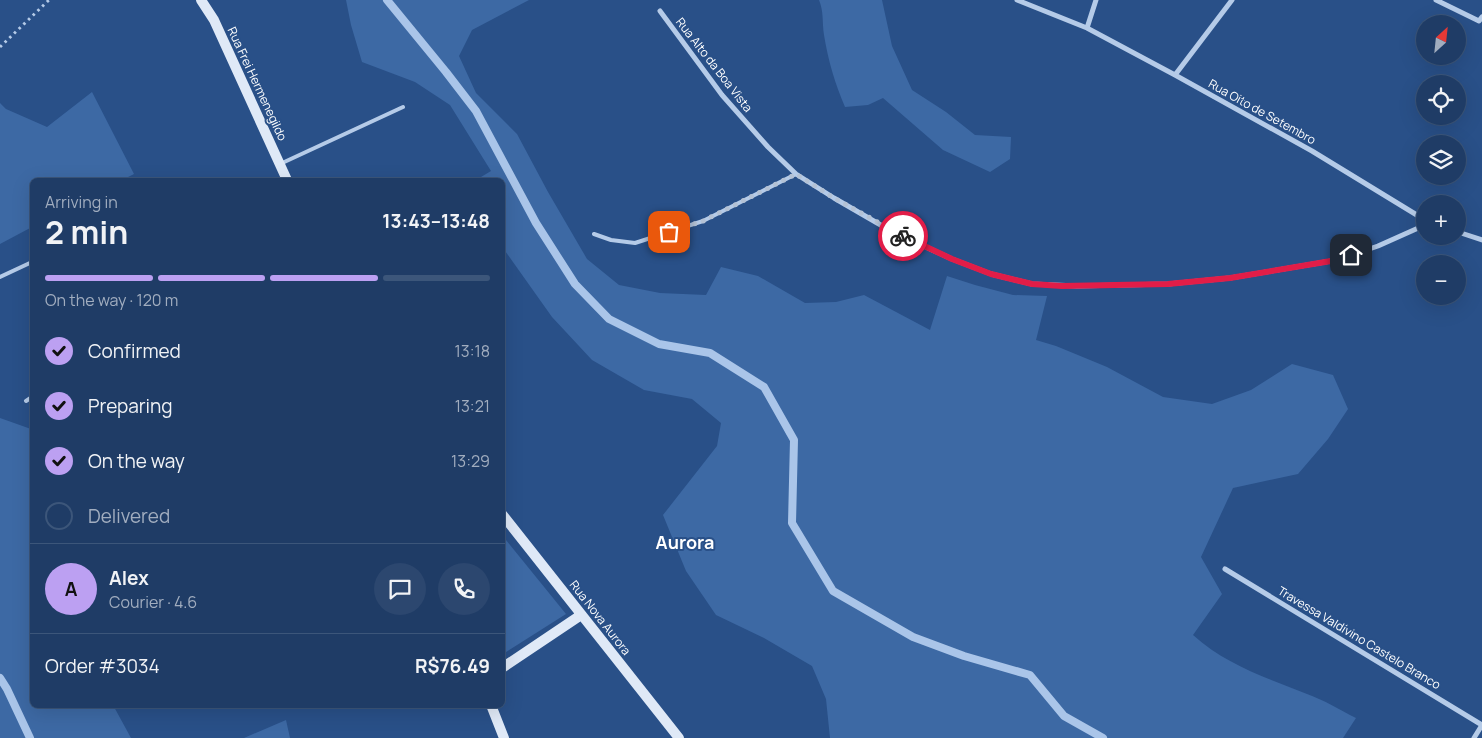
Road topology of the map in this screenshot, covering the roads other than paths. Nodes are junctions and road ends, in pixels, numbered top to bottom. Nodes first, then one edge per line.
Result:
1 (201, 0) edge
2 (1017, 0) edge
3 (1096, 0) edge
4 (1232, 0) edge
5 (1436, 0) edge
6 (660, 11) dead end
7 (1482, 17) edge
8 (1087, 28) junction
9 (1175, 75) junction
10 (403, 107) dead end
11 (280, 164) junction
12 (796, 174) junction
13 (285, 178) edge
14 (1416, 215) edge
15 (1416, 229) edge
16 (594, 234) dead end
17 (1466, 235) edge
18 (1482, 240) edge
19 (30, 263) edge
20 (0, 278) edge
21 (30, 398) edge
22 (26, 401) dead end
23 (505, 518) edge
24 (1225, 569) dead end
25 (582, 615) junction
26 (505, 666) edge
27 (492, 708) edge
28 (1482, 725) edge
29 (504, 738) edge
30 (679, 738) edge
31 (1474, 738) edge

1 - 11 street, Rua Frei Hermenegildo
2 - 8 street, Rua Oito de Setembro
3 - 8 street
4 - 9 street
5 - 7 street
6 - 12 street, Rua Alto da Boa Vista
8 - 9 street, Rua Oito de Setembro
9 - 14 street, Rua Oito de Setembro
10 - 11 lane
11 - 13 street, Rua Frei Hermenegildo
12 - 15 street, Rua Alto da Boa Vista
12 - 16 lane
17 - 18 street
19 - 20 lane
21 - 22 lane
23 - 25 street, Rua Nova Aurora
24 - 28 street, Travessa Valdívino Castelo Branco
25 - 26 street
25 - 30 street, Rua Nova Aurora
27 - 29 street
28 - 31 street

